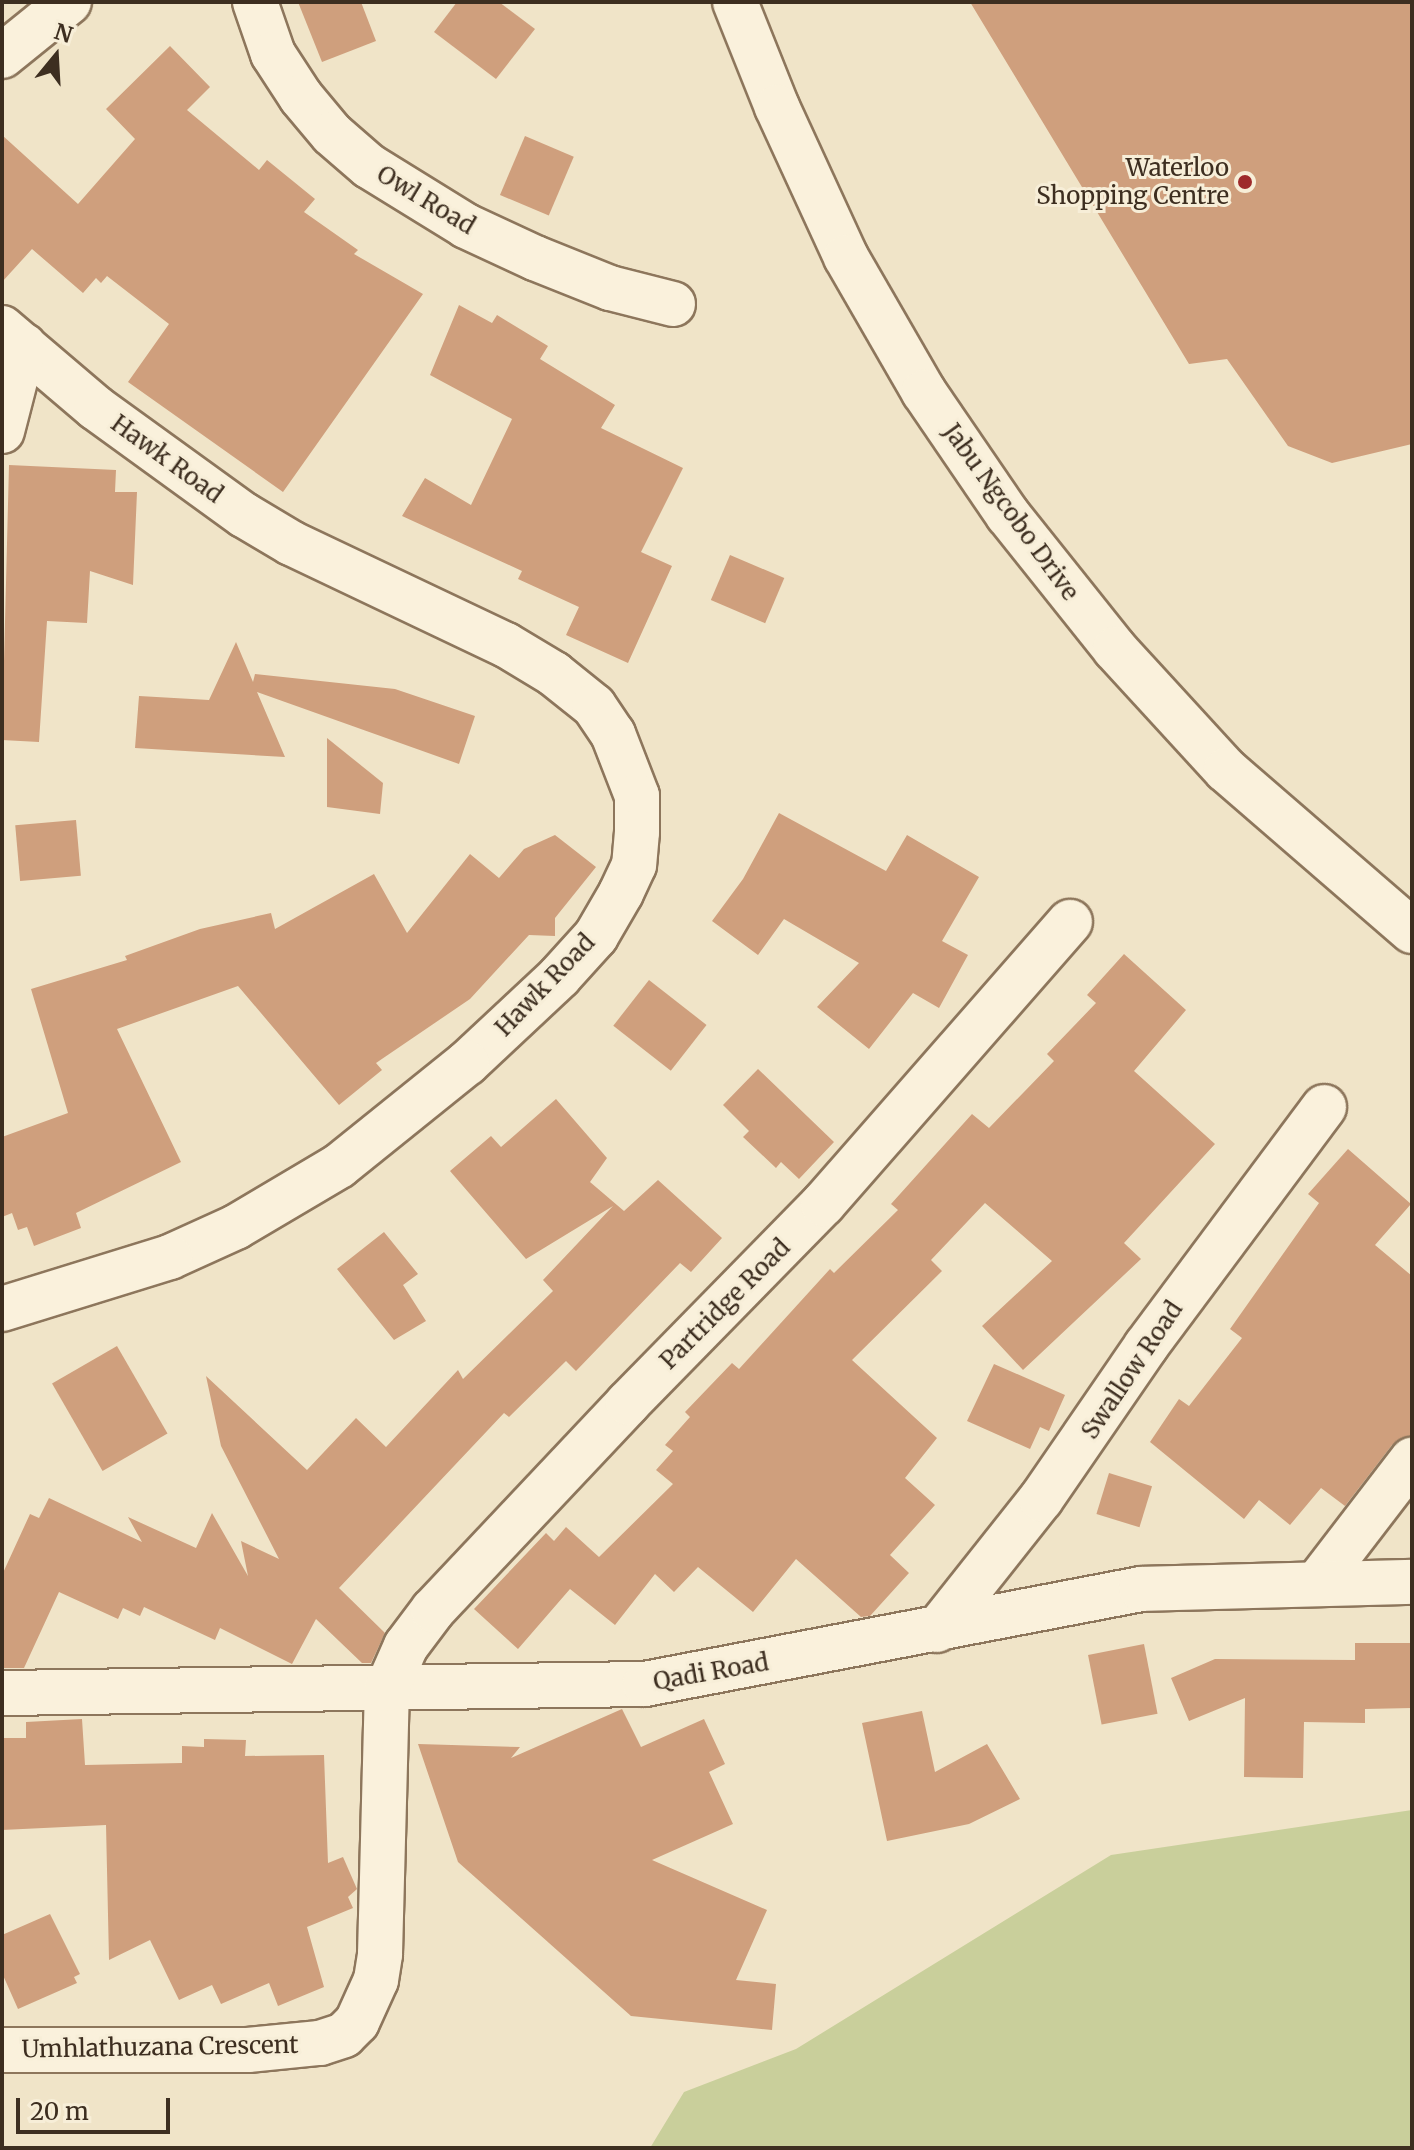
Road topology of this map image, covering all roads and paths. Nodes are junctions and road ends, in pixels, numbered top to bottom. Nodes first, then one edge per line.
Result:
1 (69, 2) edge
2 (255, 2) edge
3 (735, 2) edge
4 (2, 56) edge
5 (673, 304) dead end
6 (13, 337) edge
7 (2, 431) edge
8 (1070, 922) dead end
9 (1412, 931) edge
10 (1324, 1107) dead end
11 (2, 1309) edge
12 (1412, 1460) edge
13 (1319, 1581) junction
14 (1412, 1582) edge
15 (937, 1630) junction
16 (387, 1689) junction
17 (2, 1693) edge
18 (2, 2050) edge

1 - 4 street
2 - 5 street, Owl Road
3 - 9 street, Jabu Ngcobo Drive
6 - 7 street
6 - 11 street, Hawk Road
8 - 16 street, Partridge Road
10 - 15 street, Swallow Road
12 - 13 street
13 - 14 street, Qadi Road
13 - 15 street, Qadi Road
15 - 16 street, Qadi Road
16 - 17 street, Qadi Road
16 - 18 street, Umhlathuzana Crescent

